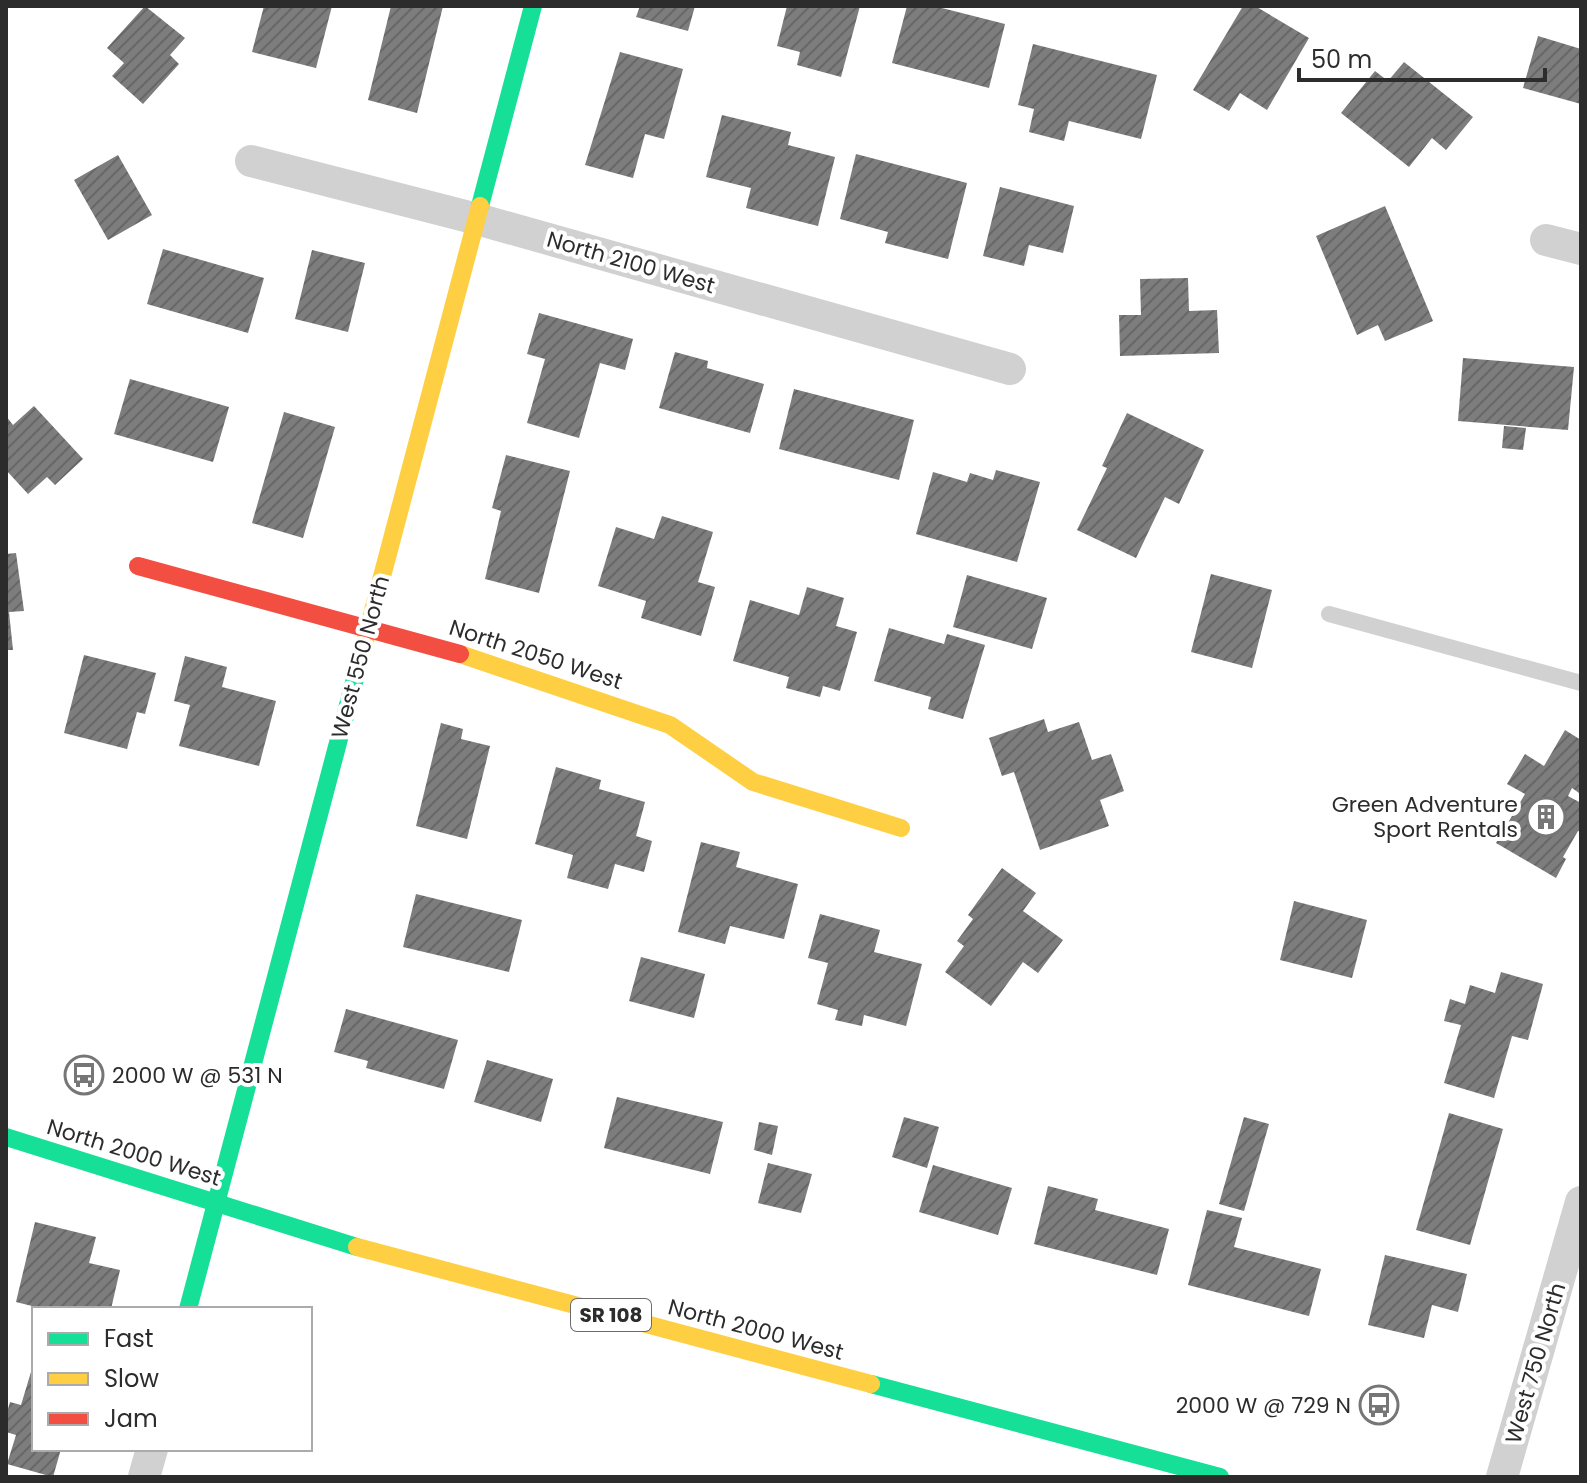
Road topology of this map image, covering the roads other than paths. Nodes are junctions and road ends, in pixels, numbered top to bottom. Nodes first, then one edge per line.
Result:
1 (533, 6) edge
2 (251, 161) dead end
3 (477, 219) junction
4 (1546, 240) dead end
5 (1581, 249) edge
6 (1010, 369) dead end
7 (138, 566) dead end
8 (1329, 614) dead end
9 (368, 628) junction
10 (1581, 683) edge
11 (901, 828) dead end
12 (6, 1137) edge
13 (1581, 1202) edge
14 (216, 1203) junction
15 (189, 1307) edge
16 (151, 1451) edge
17 (144, 1477) edge
18 (1220, 1477) edge
19 (1502, 1477) edge

1 - 3 street, West 550 North
2 - 3 street, North 2100 West
3 - 6 street, North 2100 West
3 - 9 street, West 550 North
4 - 5 street
7 - 9 street, North 2050 West
8 - 10 lane
9 - 11 street, North 2050 West
9 - 14 street, West 550 North
12 - 14 street, North 2000 West / SR 108
13 - 19 street, West 750 North
14 - 15 street, West 550 North
14 - 18 street, North 2000 West / SR 108
16 - 17 street

